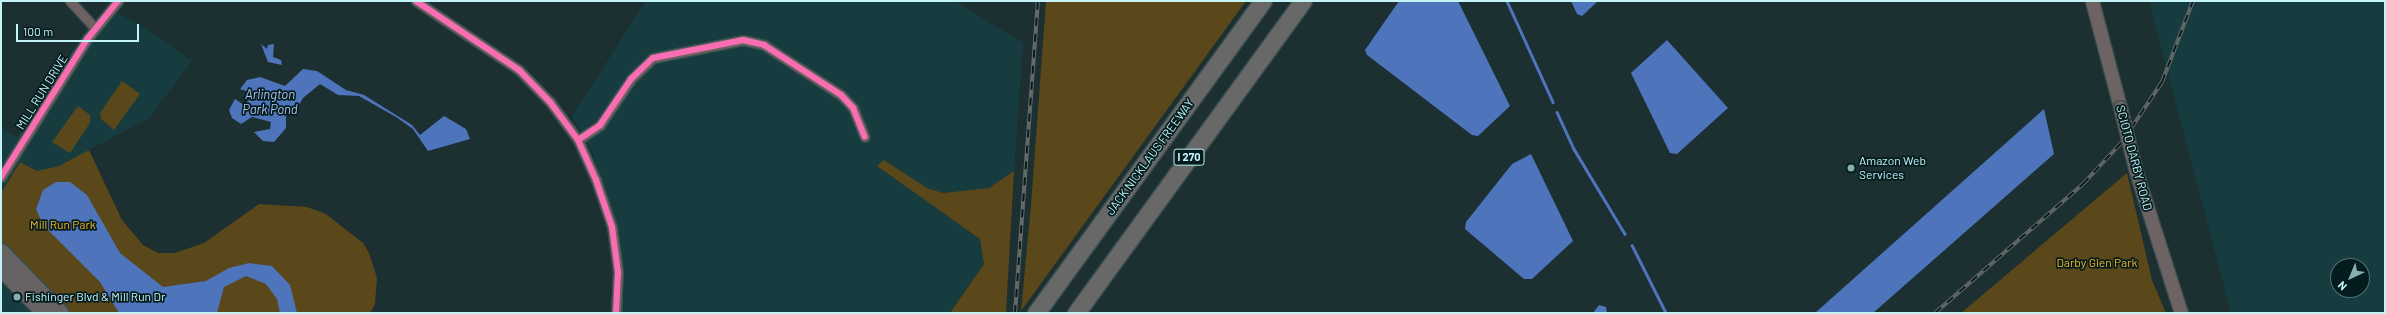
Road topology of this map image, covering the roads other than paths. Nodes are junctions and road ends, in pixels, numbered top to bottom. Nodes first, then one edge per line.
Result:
1 (70, 1) edge
2 (416, 1) edge
3 (1263, 1) edge
4 (1302, 1) edge
5 (2092, 1) edge
6 (115, 2) edge
7 (95, 28) junction
8 (865, 137) dead end
9 (578, 140) junction
10 (1, 177) edge
11 (1, 251) edge
12 (1, 269) edge
13 (1038, 310) edge
14 (44, 313) edge
15 (62, 313) edge
16 (616, 313) edge
17 (1076, 313) edge
18 (2181, 313) edge

1 - 7 street
2 - 9 street
3 - 13 highway, JACK NICKLAUS FREEWAY / I 270
4 - 17 highway, I 270
5 - 18 main road, SCIOTO DARBY ROAD, bridge
6 - 7 street, MILL RUN DRIVE
7 - 10 street, MILL RUN DRIVE
8 - 9 street
9 - 16 street
11 - 15 main road
12 - 14 main road

